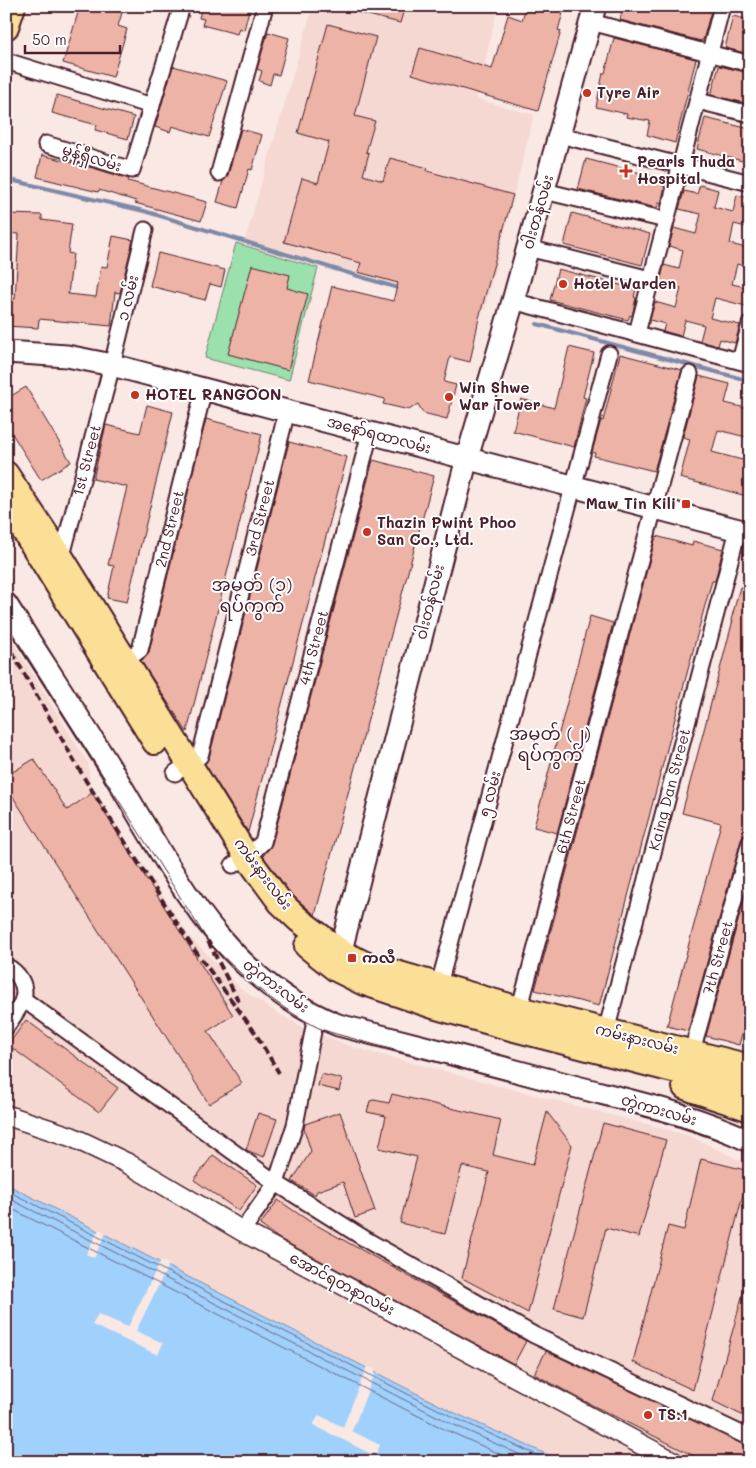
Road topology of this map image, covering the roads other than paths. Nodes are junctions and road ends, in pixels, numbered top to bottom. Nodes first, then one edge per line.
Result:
1 (13, 6) edge
2 (182, 6) edge
3 (265, 6) edge
4 (722, 6) edge
5 (593, 14) edge
6 (6, 27) edge
7 (710, 54) junction
8 (6, 61) edge
9 (750, 64) edge
10 (698, 101) junction
11 (152, 106) junction
12 (750, 114) edge
13 (560, 135) junction
14 (46, 144) dead end
15 (680, 165) junction
16 (218, 173) dead end
17 (750, 183) edge
18 (544, 191) junction
19 (666, 220) junction
20 (144, 230) dead end
21 (528, 248) junction
22 (650, 279) junction
23 (514, 301) junction
24 (750, 324) edge
25 (637, 333) junction
26 (6, 352) edge
27 (609, 354) dead end
28 (745, 362) edge
29 (112, 365) junction
30 (690, 374) dead end
31 (204, 389) junction
32 (286, 411) junction
33 (370, 432) junction
34 (467, 458) junction
35 (6, 474) edge
36 (574, 486) junction
37 (6, 503) edge
38 (654, 508) junction
39 (744, 532) edge
40 (51, 558) junction
41 (6, 604) edge
42 (118, 666) junction
43 (182, 769) junction
44 (750, 842) edge
45 (240, 861) junction
46 (6, 966) edge
47 (336, 968) junction
48 (436, 996) junction
49 (23, 999) junction
50 (316, 1016) junction
51 (517, 1019) junction
52 (6, 1028) edge
53 (604, 1041) junction
54 (689, 1062) junction
55 (750, 1067) edge
56 (750, 1090) edge
57 (750, 1109) edge
58 (6, 1115) edge
59 (750, 1141) edge
60 (276, 1183) junction
61 (242, 1231) junction
62 (750, 1438) edge
63 (674, 1462) edge

1 - 6 main road
2 - 11 street, မွန်ရှီလမ်း
3 - 16 street
4 - 7 street
5 - 7 street
5 - 13 main road, ဝါးတန်လမ်း
7 - 9 street
7 - 10 street
8 - 11 street
10 - 12 street
10 - 15 street
11 - 14 street, မွန်ရှီလမ်း
13 - 15 street
13 - 18 main road, ဝါးတန်လမ်း
15 - 17 street
15 - 19 street
18 - 19 street
18 - 21 main road, ဝါးတန်လမ်း
19 - 22 street
20 - 29 street, ၁ လမ်း
21 - 22 street
21 - 23 main road, ဝါးတန်လမ်း
22 - 25 street
23 - 25 street
23 - 34 main road, ဝါးတန်လမ်း
24 - 28 street
25 - 28 street
26 - 29 main road, အနော်ရထာလမ်း
27 - 36 street, ၅ လမ်း
29 - 31 main road, အနော်ရထာလမ်း
29 - 40 street, 1st Street
30 - 38 street, 6th Street
31 - 32 main road, အနော်ရထာလမ်း
31 - 42 street, 2nd Street
32 - 33 main road, အနော်ရထာလမ်း
32 - 43 street, 3rd Street
33 - 34 main road, အနော်ရထာလမ်း
33 - 45 street, 4th Street
34 - 36 main road, အနော်ရထာလမ်း
34 - 47 main road, ဝါးတန်လမ်း
35 - 40 main road, ကမ်းနားလမ်း
36 - 38 main road, အနော်ရထာလမ်း
36 - 48 street, ၅ လမ်း
37 - 40 main road, ကမ်းနားလမ်း
38 - 39 main road, အနော်ရထာလမ်း
38 - 51 street, 6th Street
39 - 53 street, Kaing Dan Street
40 - 42 main road, ကမ်းနားလမ်း
41 - 50 main road, တွဲကားလမ်း
42 - 43 main road, ကမ်းနားလမ်း
43 - 45 main road, ကမ်းနားလမ်း
44 - 54 street, 7th Street
45 - 47 main road, ကမ်းနားလမ်း
46 - 49 street
47 - 48 main road, ကမ်းနားလမ်း
47 - 57 main road
48 - 51 main road, ကမ်းနားလမ်း
49 - 52 street
49 - 60 street
50 - 59 main road, တွဲကားလမ်း
50 - 60 street
51 - 53 main road, ကမ်းနားလမ်း
53 - 54 main road, ကမ်းနားလမ်း
54 - 55 main road, ကမ်းနားလမ်း
54 - 56 main road, ကမ်းနားလမ်း
58 - 61 street, အောင်ရတနာလမ်း
60 - 61 street
60 - 62 street
61 - 63 street, အောင်ရတနာလမ်း

